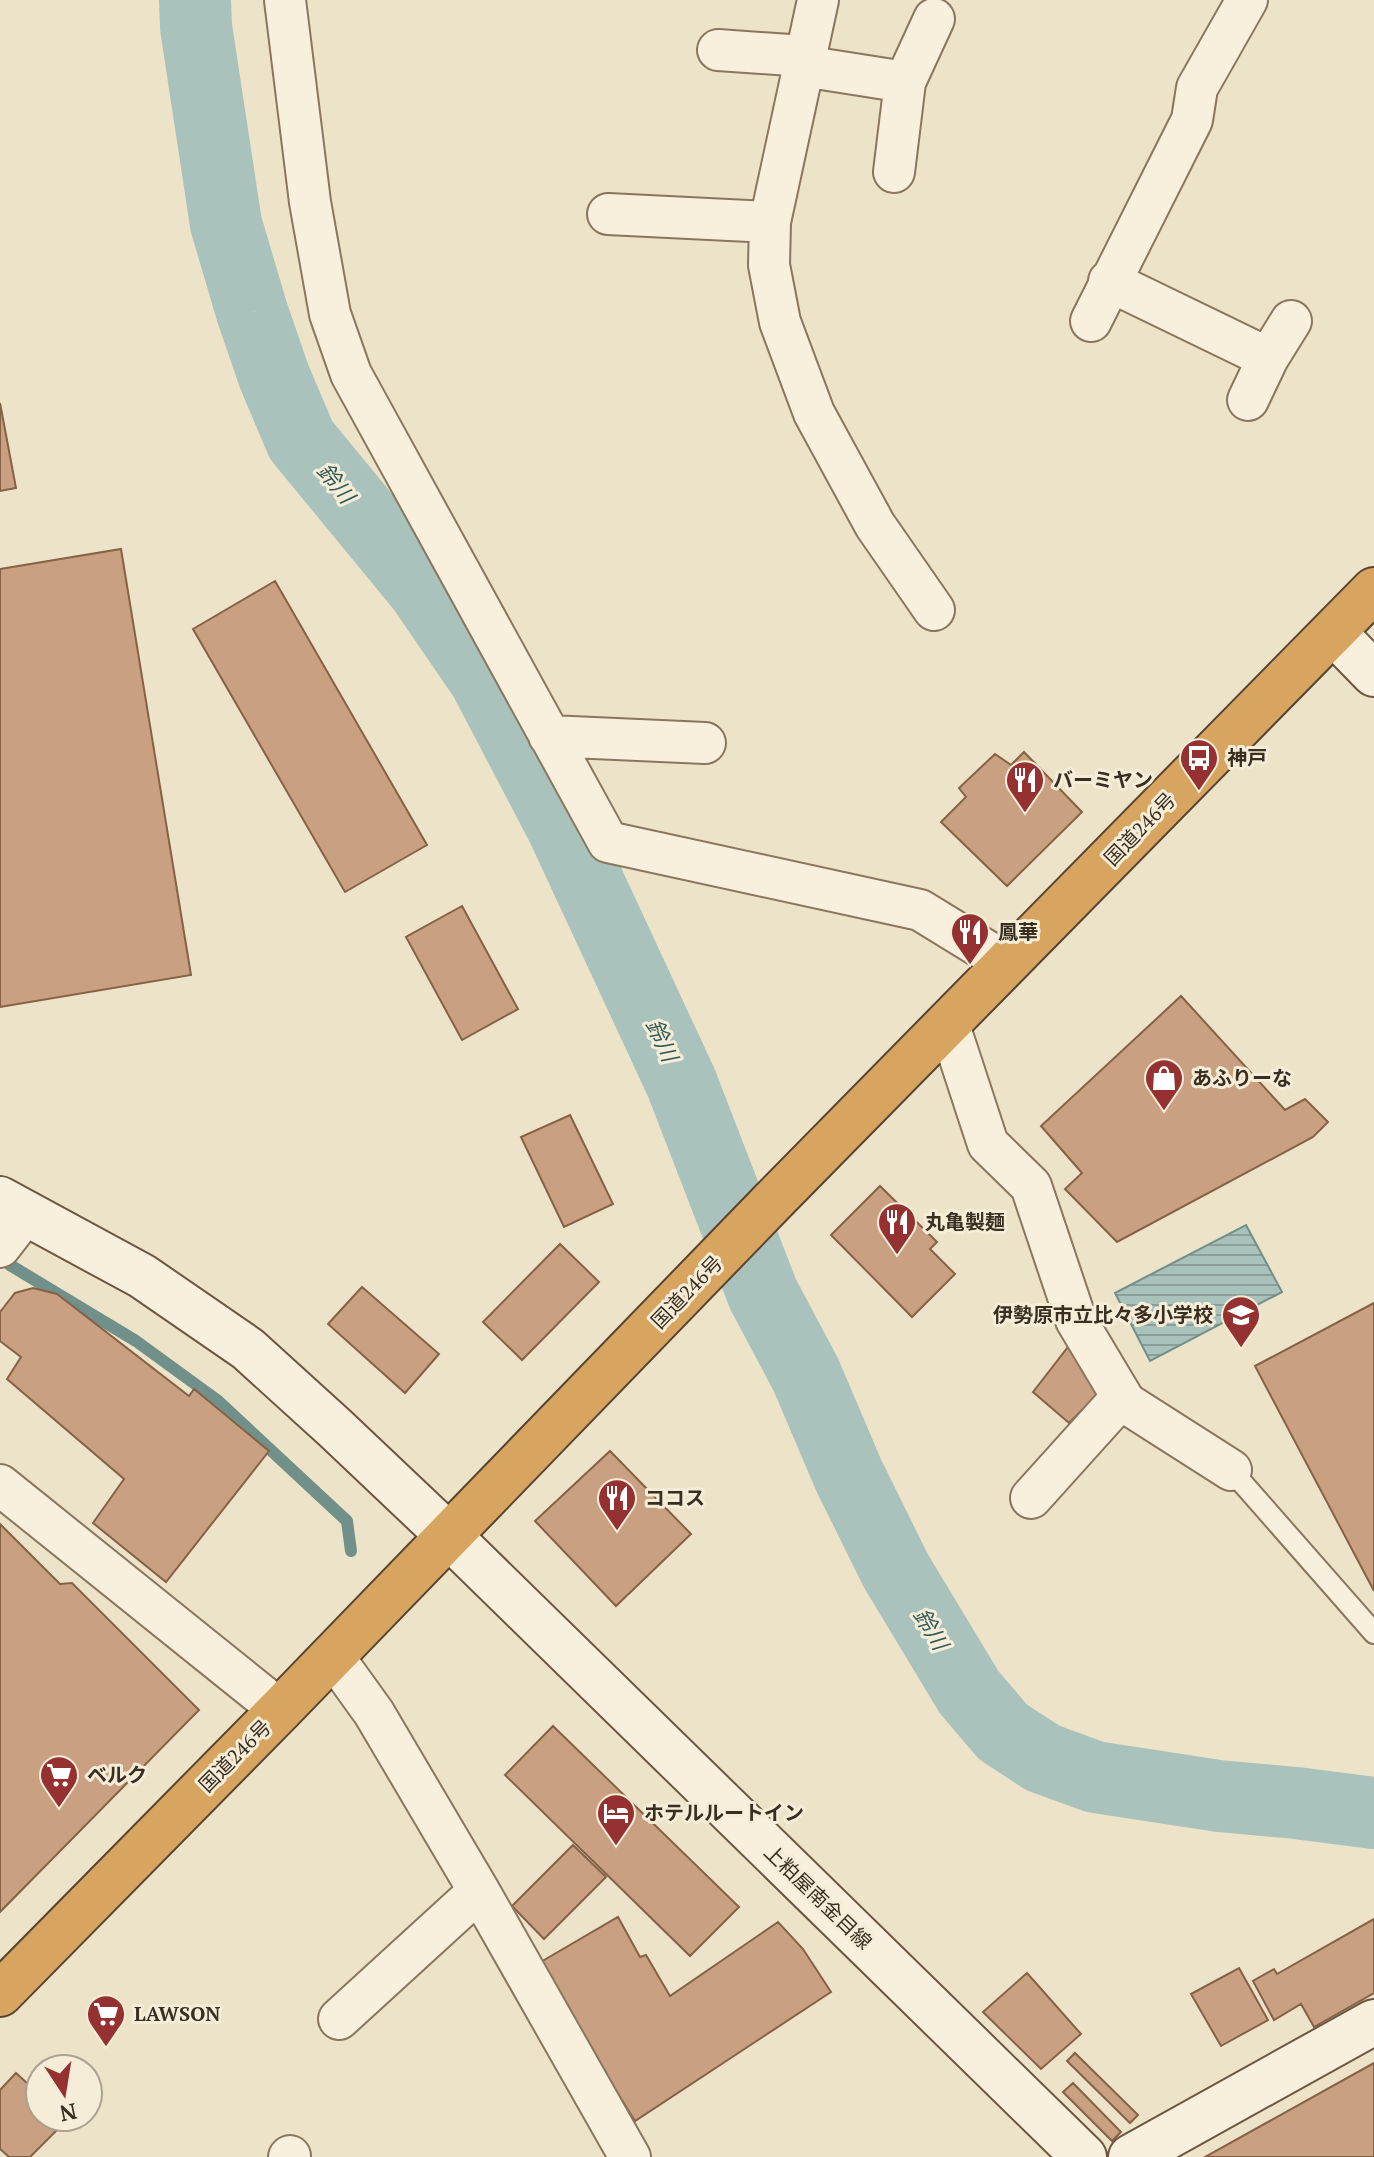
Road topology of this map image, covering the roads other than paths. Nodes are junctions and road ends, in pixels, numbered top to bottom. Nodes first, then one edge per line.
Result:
1 (285, 0) edge
2 (818, 0) edge
3 (1247, 0) edge
4 (934, 19) dead end
5 (718, 50) dead end
6 (804, 61) junction
7 (905, 82) junction
8 (894, 172) dead end
9 (608, 214) dead end
10 (770, 222) junction
11 (1109, 281) junction
12 (1091, 321) dead end
13 (1291, 321) dead end
14 (1268, 358) junction
15 (1248, 400) dead end
16 (1374, 590) edge
17 (934, 610) dead end
18 (1334, 633) junction
19 (1374, 674) edge
20 (549, 736) junction
21 (705, 743) dead end
22 (1008, 964) junction
23 (949, 1025) junction
24 (14, 1205) edge
25 (0, 1247) edge
26 (1122, 1397) junction
27 (1231, 1470) joint
28 (0, 1485) edge
29 (1031, 1498) dead end
30 (449, 1536) junction
31 (1374, 1633) edge
32 (333, 1656) junction
33 (280, 1710) junction
34 (479, 1891) junction
35 (0, 1994) edge
36 (339, 2019) dead end
37 (1374, 2022) edge
38 (630, 2157) edge
39 (1084, 2157) edge
40 (1131, 2157) edge

1 - 20 street
2 - 6 street
3 - 11 street
4 - 7 street
5 - 6 street
6 - 7 street
6 - 10 street
7 - 8 street
9 - 10 street
10 - 17 street
11 - 12 street
11 - 14 street
13 - 14 street
14 - 15 street
16 - 18 highway, 国道246号
18 - 19 street
18 - 22 highway, 国道246号
20 - 21 street
20 - 22 street
22 - 23 highway, 国道246号
23 - 26 street
23 - 30 highway, 国道246号
24 - 25 street
24 - 30 street, 上粕屋南金目線
26 - 27 street
26 - 29 street
27 - 31 lane
28 - 33 street
30 - 32 highway, 国道246号
30 - 39 street, 上粕屋南金目線
32 - 33 highway, 国道246号
32 - 34 street
33 - 35 highway, 国道246号
34 - 36 street
34 - 38 street
37 - 40 street

